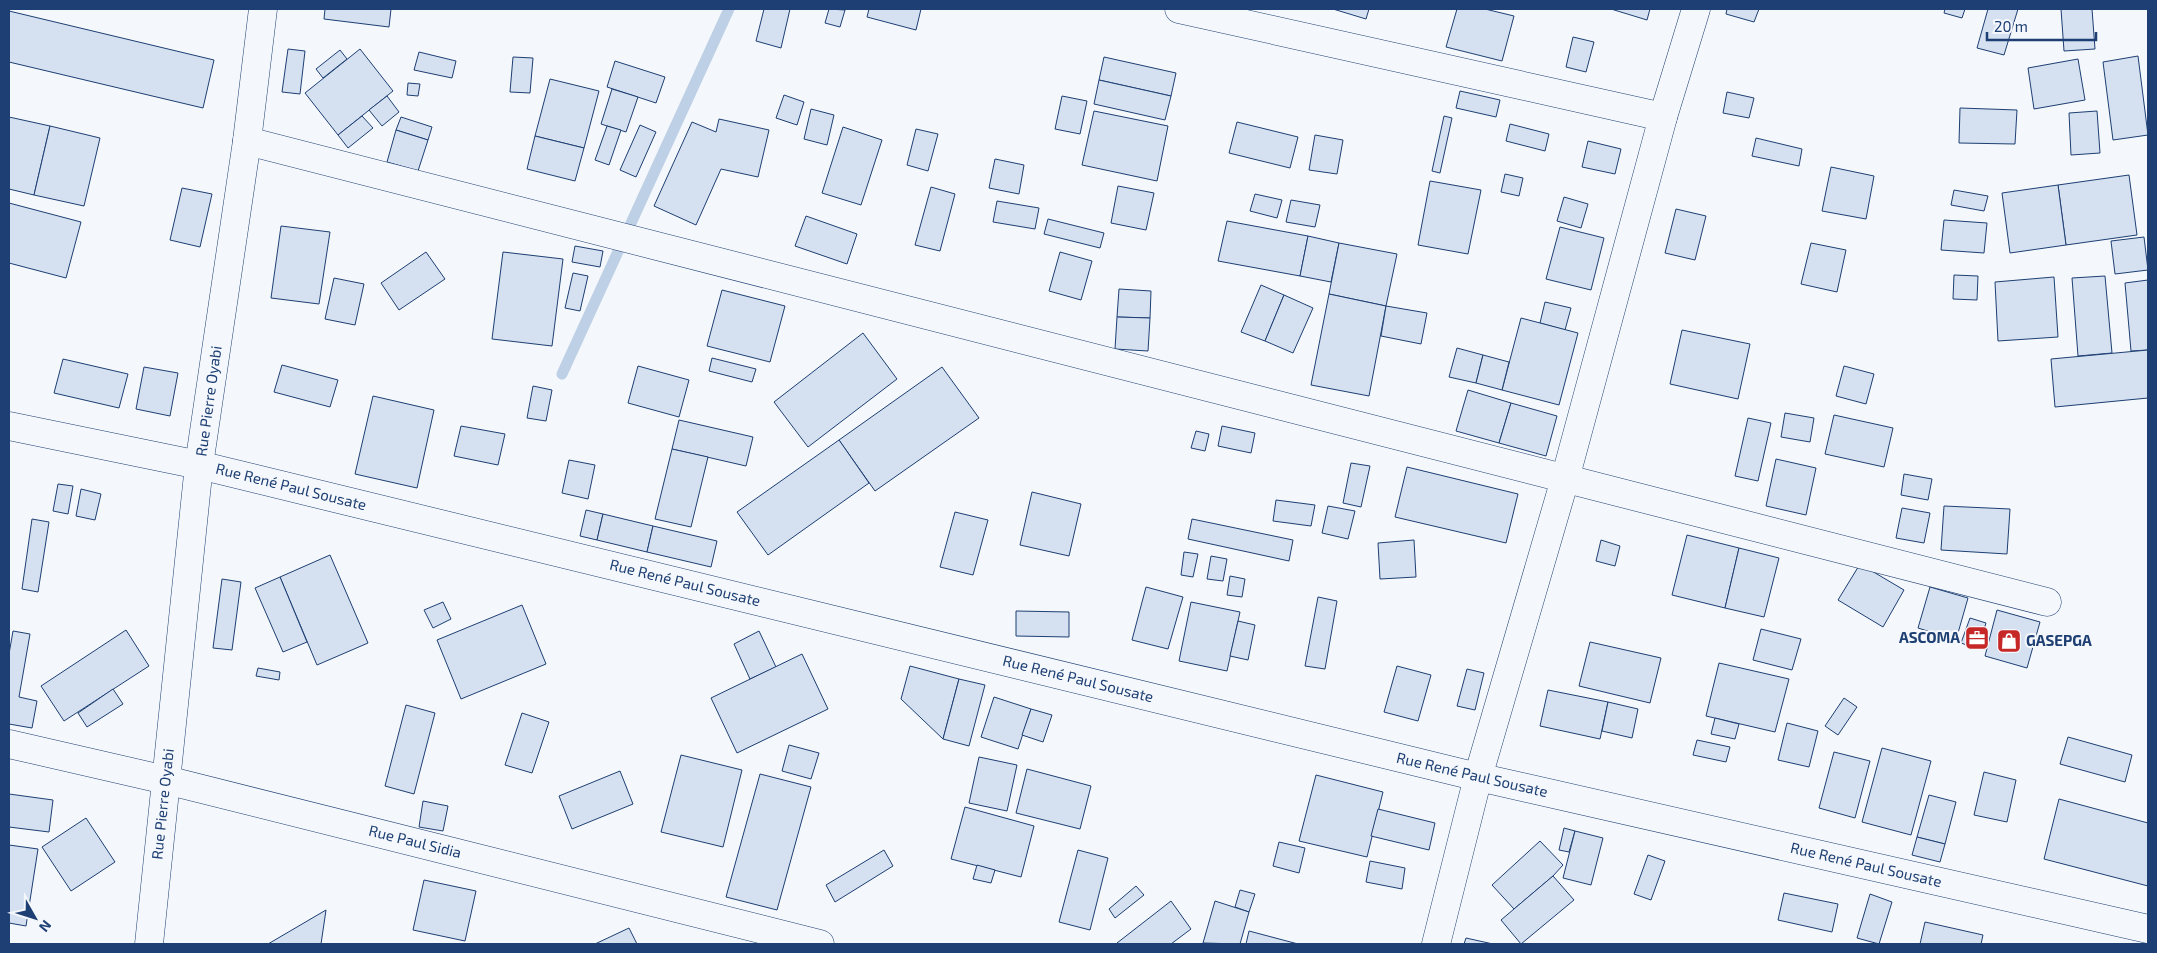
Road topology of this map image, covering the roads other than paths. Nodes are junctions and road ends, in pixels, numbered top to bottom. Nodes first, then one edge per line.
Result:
1 (263, 9) edge
2 (1179, 9) edge
3 (1696, 9) edge
4 (1663, 117) junction
5 (247, 141) junction
6 (9, 426) edge
7 (199, 465) junction
8 (1565, 479) junction
9 (2047, 602) dead end
10 (9, 744) edge
11 (1478, 777) junction
12 (166, 780) junction
13 (2148, 929) edge
14 (149, 944) edge
15 (820, 944) edge
16 (1436, 944) edge

1 - 5 street, Rue Pierre Oyabi
2 - 4 street
3 - 4 street
4 - 8 street
5 - 7 street, Rue Pierre Oyabi
5 - 8 street
6 - 7 street, Rue René Paul Sousate
7 - 11 street, Rue René Paul Sousate
7 - 12 street, Rue Pierre Oyabi
8 - 9 street
8 - 11 street
10 - 12 street, Rue Paul Sidia
11 - 13 street, Rue René Paul Sousate
11 - 16 street
12 - 14 street, Rue Pierre Oyabi
12 - 15 street, Rue Paul Sidia

